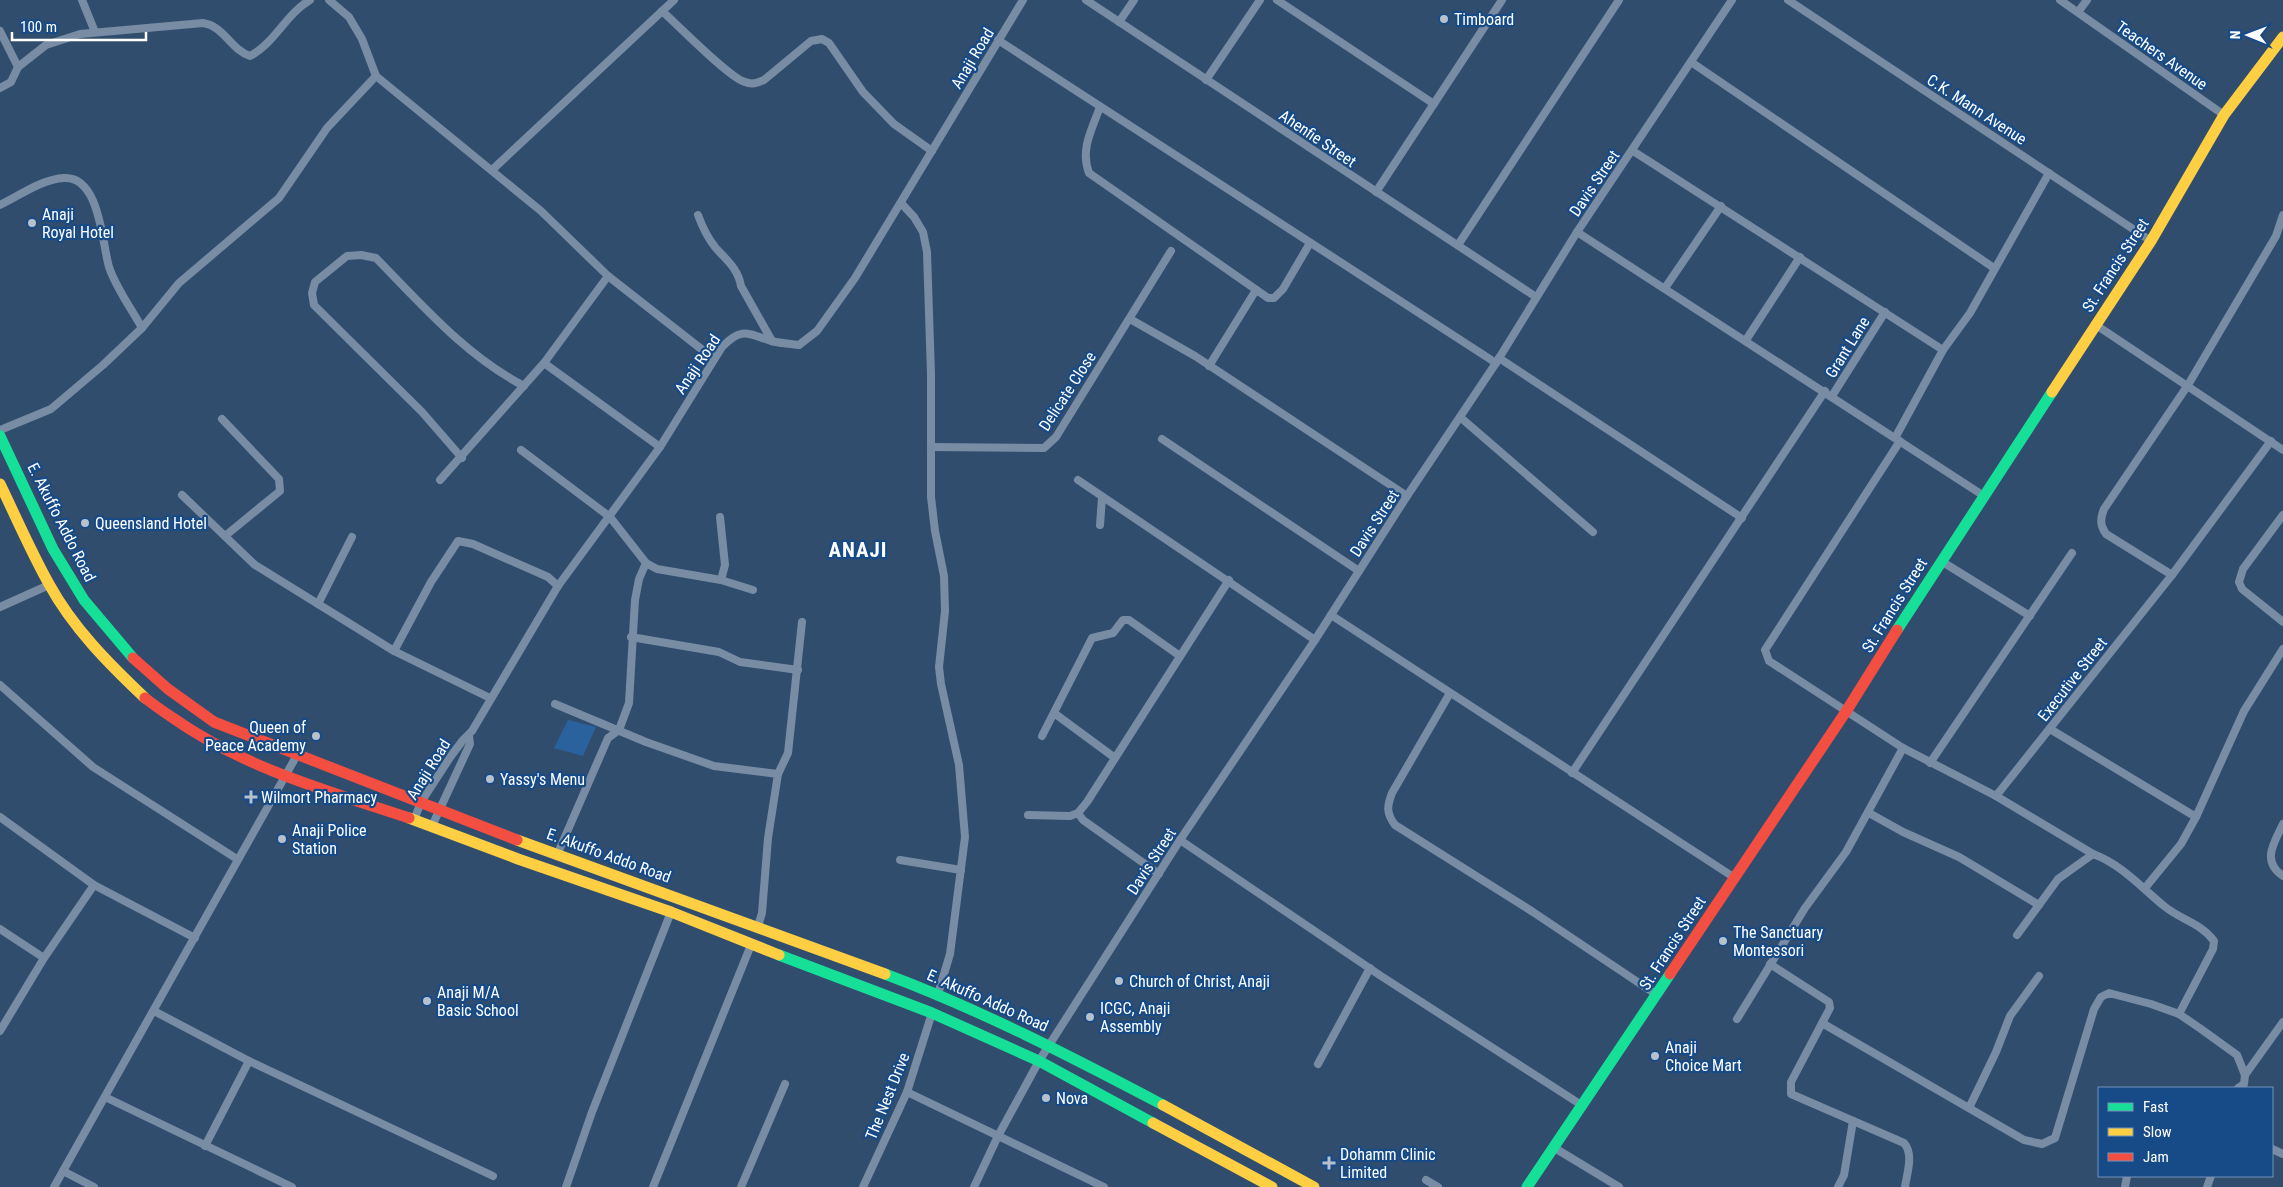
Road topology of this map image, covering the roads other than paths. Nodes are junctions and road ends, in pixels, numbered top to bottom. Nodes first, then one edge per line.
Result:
1 (82, 0) edge
2 (310, 0) edge
3 (329, 0) edge
4 (674, 0) edge
5 (1023, 0) edge
6 (1086, 0) edge
7 (1134, 0) edge
8 (1260, 0) edge
9 (1277, 0) edge
10 (1502, 0) edge
11 (1619, 0) edge
12 (1732, 0) edge
13 (1788, 0) edge
14 (2060, 0) edge
15 (2086, 0) edge
16 (662, 11) junction
17 (2078, 12) junction
18 (1119, 22) junction
19 (0, 31) edge
20 (95, 32) junction
21 (2283, 37) edge
22 (998, 40) junction
23 (1692, 62) junction
24 (18, 67) junction
25 (376, 76) junction
26 (1206, 80) junction
27 (0, 88) edge
28 (1434, 104) junction
29 (1100, 107) junction
30 (2224, 115) junction
31 (932, 151) junction
32 (1633, 151) junction
33 (492, 170) junction
34 (2049, 173) junction
35 (1376, 192) junction
36 (901, 203) junction
37 (0, 205) edge
38 (1721, 206) junction
39 (698, 215) dead end
40 (2283, 215) edge
41 (1578, 232) junction
42 (2151, 241) junction
43 (1310, 243) junction
44 (1458, 245) junction
45 (1171, 251) dead end
46 (1800, 257) junction
47 (1994, 268) junction
48 (608, 276) junction
49 (1665, 288) junction
50 (1256, 290) junction
51 (1536, 297) junction
52 (1885, 312) junction
53 (1130, 319) junction
54 (2096, 325) junction
55 (142, 328) junction
56 (1746, 340) junction
57 (772, 341) junction
58 (1943, 350) junction
59 (714, 359) junction
60 (1498, 360) junction
61 (544, 363) junction
62 (1209, 366) junction
63 (2188, 385) junction
64 (524, 386) junction
65 (1825, 391) junction
66 (1832, 396) junction
67 (1460, 417) junction
68 (222, 419) dead end
69 (0, 430) edge
70 (0, 436) edge
71 (1162, 440) dead end
72 (1897, 440) junction
73 (2271, 441) junction
74 (660, 447) junction
75 (931, 447) junction
76 (522, 450) dead end
77 (2283, 450) edge
78 (462, 458) junction
79 (440, 480) dead end
80 (1078, 480) dead end
81 (0, 484) edge
82 (182, 495) dead end
83 (1407, 496) junction
84 (1984, 496) junction
85 (1102, 498) junction
86 (2283, 515) edge
87 (610, 517) junction
88 (720, 517) dead end
89 (1742, 518) junction
90 (1100, 525) dead end
91 (1593, 532) dead end
92 (225, 536) junction
93 (352, 537) dead end
94 (2072, 553) dead end
95 (1941, 561) junction
96 (646, 563) junction
97 (1359, 571) junction
98 (2172, 575) junction
99 (721, 580) junction
100 (1229, 580) junction
101 (49, 586) junction
102 (558, 586) junction
103 (753, 590) dead end
104 (318, 604) junction
105 (0, 607) edge
106 (1331, 616) junction
107 (2030, 616) junction
108 (802, 622) dead end
109 (2283, 622) edge
110 (631, 637) junction
111 (1315, 640) junction
112 (2283, 649) edge
113 (394, 651) junction
114 (1180, 656) junction
115 (798, 670) junction
116 (0, 685) edge
117 (1450, 693) junction
118 (490, 698) junction
119 (555, 704) dead end
120 (1847, 710) junction
121 (1054, 713) junction
122 (2050, 729) junction
123 (619, 730) junction
124 (469, 736) junction
125 (1042, 736) dead end
126 (1904, 748) junction
127 (297, 755) junction
128 (1115, 758) junction
129 (1930, 763) junction
130 (1572, 773) junction
131 (778, 774) junction
132 (286, 777) junction
133 (1996, 796) junction
134 (421, 802) junction
135 (440, 810) junction
136 (1078, 812) junction
137 (1869, 812) junction
138 (1028, 815) dead end
139 (0, 817) edge
140 (2196, 817) junction
141 (414, 820) junction
142 (2283, 824) edge
143 (432, 826) junction
144 (1180, 840) junction
145 (2093, 854) junction
146 (558, 855) junction
147 (237, 859) junction
148 (900, 860) dead end
149 (961, 870) junction
150 (1159, 874) junction
151 (2283, 876) edge
152 (1735, 878) junction
153 (94, 885) junction
154 (2145, 888) junction
155 (2039, 904) junction
156 (671, 912) junction
157 (758, 926) junction
158 (0, 929) edge
159 (2017, 935) dead end
160 (195, 938) junction
161 (751, 945) junction
162 (44, 958) junction
163 (1770, 964) junction
164 (1370, 968) junction
165 (2039, 976) dead end
166 (938, 994) junction
167 (1657, 995) junction
168 (154, 1011) junction
169 (932, 1013) junction
170 (2178, 1014) junction
171 (1737, 1020) dead end
172 (2283, 1022) edge
173 (1822, 1023) junction
174 (0, 1031) edge
175 (1049, 1044) junction
176 (249, 1061) junction
177 (1039, 1061) junction
178 (1318, 1064) dead end
179 (2245, 1075) junction
180 (785, 1084) dead end
181 (2240, 1087) edge
182 (907, 1092) junction
183 (105, 1097) junction
184 (1583, 1106) junction
185 (1969, 1108) junction
186 (1853, 1120) junction
187 (998, 1136) junction
188 (205, 1146) junction
189 (1553, 1147) junction
190 (63, 1171) junction
191 (493, 1176) dead end
192 (1085, 1178) junction
193 (1426, 1180) dead end
194 (54, 1187) edge
195 (94, 1187) edge
196 (292, 1187) edge
197 (566, 1187) edge
198 (653, 1187) edge
199 (741, 1187) edge
200 (863, 1187) edge
201 (974, 1187) edge
202 (1081, 1187) edge
203 (1104, 1187) edge
204 (1272, 1187) edge
205 (1314, 1187) edge
206 (1438, 1187) edge
207 (1527, 1187) edge
208 (1619, 1187) edge
209 (1838, 1187) edge
210 (1905, 1187) edge

1 - 20 street
2 - 20 street
3 - 25 street
4 - 16 street
5 - 22 street, Anaji Road
6 - 18 street, Ahenfie Street
7 - 18 street
8 - 26 street
9 - 28 street
10 - 28 street
11 - 44 street
12 - 23 street, Davis Street
13 - 34 street, C.K. Mann Avenue
14 - 17 street, Teachers Avenue
15 - 17 street
16 - 31 street
16 - 33 street
17 - 30 street, Teachers Avenue
18 - 26 street, Ahenfie Street
19 - 24 street
20 - 24 street
21 - 30 main road, St. Francis Street
22 - 29 street
22 - 31 street, Anaji Road
23 - 32 street, Davis Street
23 - 47 street
24 - 27 street
25 - 33 street
25 - 55 street
26 - 35 street, Ahenfie Street
28 - 35 street
29 - 43 street
29 - 50 street
30 - 42 main road, St. Francis Street
31 - 36 street, Anaji Road
32 - 38 street
32 - 41 street, Davis Street
33 - 48 street
34 - 42 street, C.K. Mann Avenue
34 - 47 street
35 - 44 street, Ahenfie Street
36 - 57 street, Anaji Road
36 - 75 street
37 - 55 street
38 - 46 street
38 - 49 street
39 - 57 street
40 - 63 street
41 - 49 street
41 - 51 street, Davis Street
42 - 54 main road, St. Francis Street
43 - 50 street
43 - 60 street
44 - 51 street, Ahenfie Street
45 - 53 street, Delicate Close
46 - 52 street
46 - 56 street
47 - 58 street
48 - 59 street
48 - 61 street
49 - 56 street
50 - 62 street
51 - 60 street, Davis Street
52 - 58 street
52 - 66 street, Grant Lane
53 - 62 street
53 - 75 street, Delicate Close
54 - 63 street
54 - 84 main road, St. Francis Street
55 - 69 street
56 - 65 street
57 - 59 street, Anaji Road
58 - 72 street
59 - 74 street, Anaji Road
60 - 67 street, Davis Street
60 - 89 street
61 - 64 street
61 - 74 street
62 - 83 street
63 - 73 street
63 - 98 street
64 - 78 street
64 - 78 street
65 - 66 street
65 - 89 street
66 - 72 street
67 - 83 street, Davis Street
67 - 91 street
68 - 92 street
70 - 127 main road, E. Akuffo Addo Road
71 - 97 street
72 - 84 street
72 - 120 street
73 - 77 street
73 - 98 street, Executive Street
74 - 87 street, Anaji Road
75 - 149 street
76 - 87 street
78 - 79 street
80 - 85 street
81 - 101 main road, E. Akuffo Addo Road
82 - 92 street
83 - 97 street, Davis Street
84 - 95 main road, St. Francis Street
85 - 90 street
85 - 100 street
86 - 109 street
87 - 96 street
87 - 102 street, Anaji Road
88 - 99 street
89 - 130 street
92 - 104 street
93 - 104 street
94 - 107 street
95 - 107 street
95 - 120 main road, St. Francis Street
96 - 99 street
96 - 110 street
97 - 106 street, Davis Street
98 - 122 street, Executive Street
99 - 103 street
100 - 111 street
100 - 114 street
101 - 105 street
101 - 132 main road, E. Akuffo Addo Road
102 - 113 street
102 - 118 street, Anaji Road
104 - 113 street
106 - 111 street, Davis Street
106 - 117 street
107 - 129 street
108 - 115 street
110 - 115 street
110 - 123 street
111 - 144 street, Davis Street
112 - 140 street
113 - 118 street
114 - 121 street
114 - 128 street
115 - 131 street
116 - 147 street
117 - 130 street
117 - 167 street
118 - 124 street, Anaji Road
119 - 123 street
120 - 126 street
120 - 152 main road, St. Francis Street
121 - 125 street
121 - 128 street
122 - 133 street, Executive Street
122 - 140 street
123 - 131 street
123 - 146 street
124 - 134 street, Anaji Road
124 - 135 street, Anaji Road
126 - 129 street
126 - 137 street
127 - 132 street
127 - 134 main road, E. Akuffo Addo Road
128 - 136 street
129 - 133 street
130 - 152 street
131 - 157 street
132 - 141 main road, E. Akuffo Addo Road
132 - 147 street
133 - 145 street
134 - 135 main road, E. Akuffo Addo Road
134 - 141 street, Anaji Road
135 - 143 street, Anaji Road
135 - 146 main road, E. Akuffo Addo Road
136 - 138 street
136 - 150 street
137 - 155 street
137 - 163 street
139 - 153 street
140 - 154 street
141 - 143 main road, E. Akuffo Addo Road
142 - 151 street
143 - 156 main road, E. Akuffo Addo Road
144 - 150 street, Davis Street
144 - 164 street
145 - 154 street
145 - 155 street
146 - 157 main road, E. Akuffo Addo Road
147 - 160 street
148 - 149 street
149 - 166 street
150 - 175 street, Davis Street
152 - 167 main road, St. Francis Street
153 - 160 street
153 - 162 street
154 - 170 street
155 - 159 street
156 - 161 main road, E. Akuffo Addo Road
156 - 197 street
157 - 166 main road, E. Akuffo Addo Road
158 - 162 street
160 - 168 street
161 - 169 main road, E. Akuffo Addo Road
161 - 198 street
162 - 174 street
163 - 171 street
163 - 173 street
164 - 178 street
164 - 184 street
165 - 185 street
166 - 175 main road, E. Akuffo Addo Road
167 - 184 main road, St. Francis Street
168 - 176 street
168 - 183 street
169 - 177 main road, E. Akuffo Addo Road
169 - 182 street, The Nest Drive
170 - 179 street
170 - 185 street
172 - 179 street
173 - 185 street
173 - 186 street
175 - 177 street, Davis Street
175 - 205 main road, E. Akuffo Addo Road
176 - 188 street
176 - 191 street
177 - 187 street, Davis Street
177 - 204 main road, E. Akuffo Addo Road
179 - 181 street
180 - 199 street
182 - 187 street
182 - 200 street, The Nest Drive
183 - 188 street
183 - 190 street
184 - 189 main road, St. Francis Street
186 - 209 street
186 - 210 street
187 - 192 street
187 - 201 street, Davis Street
188 - 196 street
189 - 207 main road, St. Francis Street
189 - 208 street
190 - 194 street
190 - 195 street
192 - 202 street
192 - 203 street
193 - 206 street

